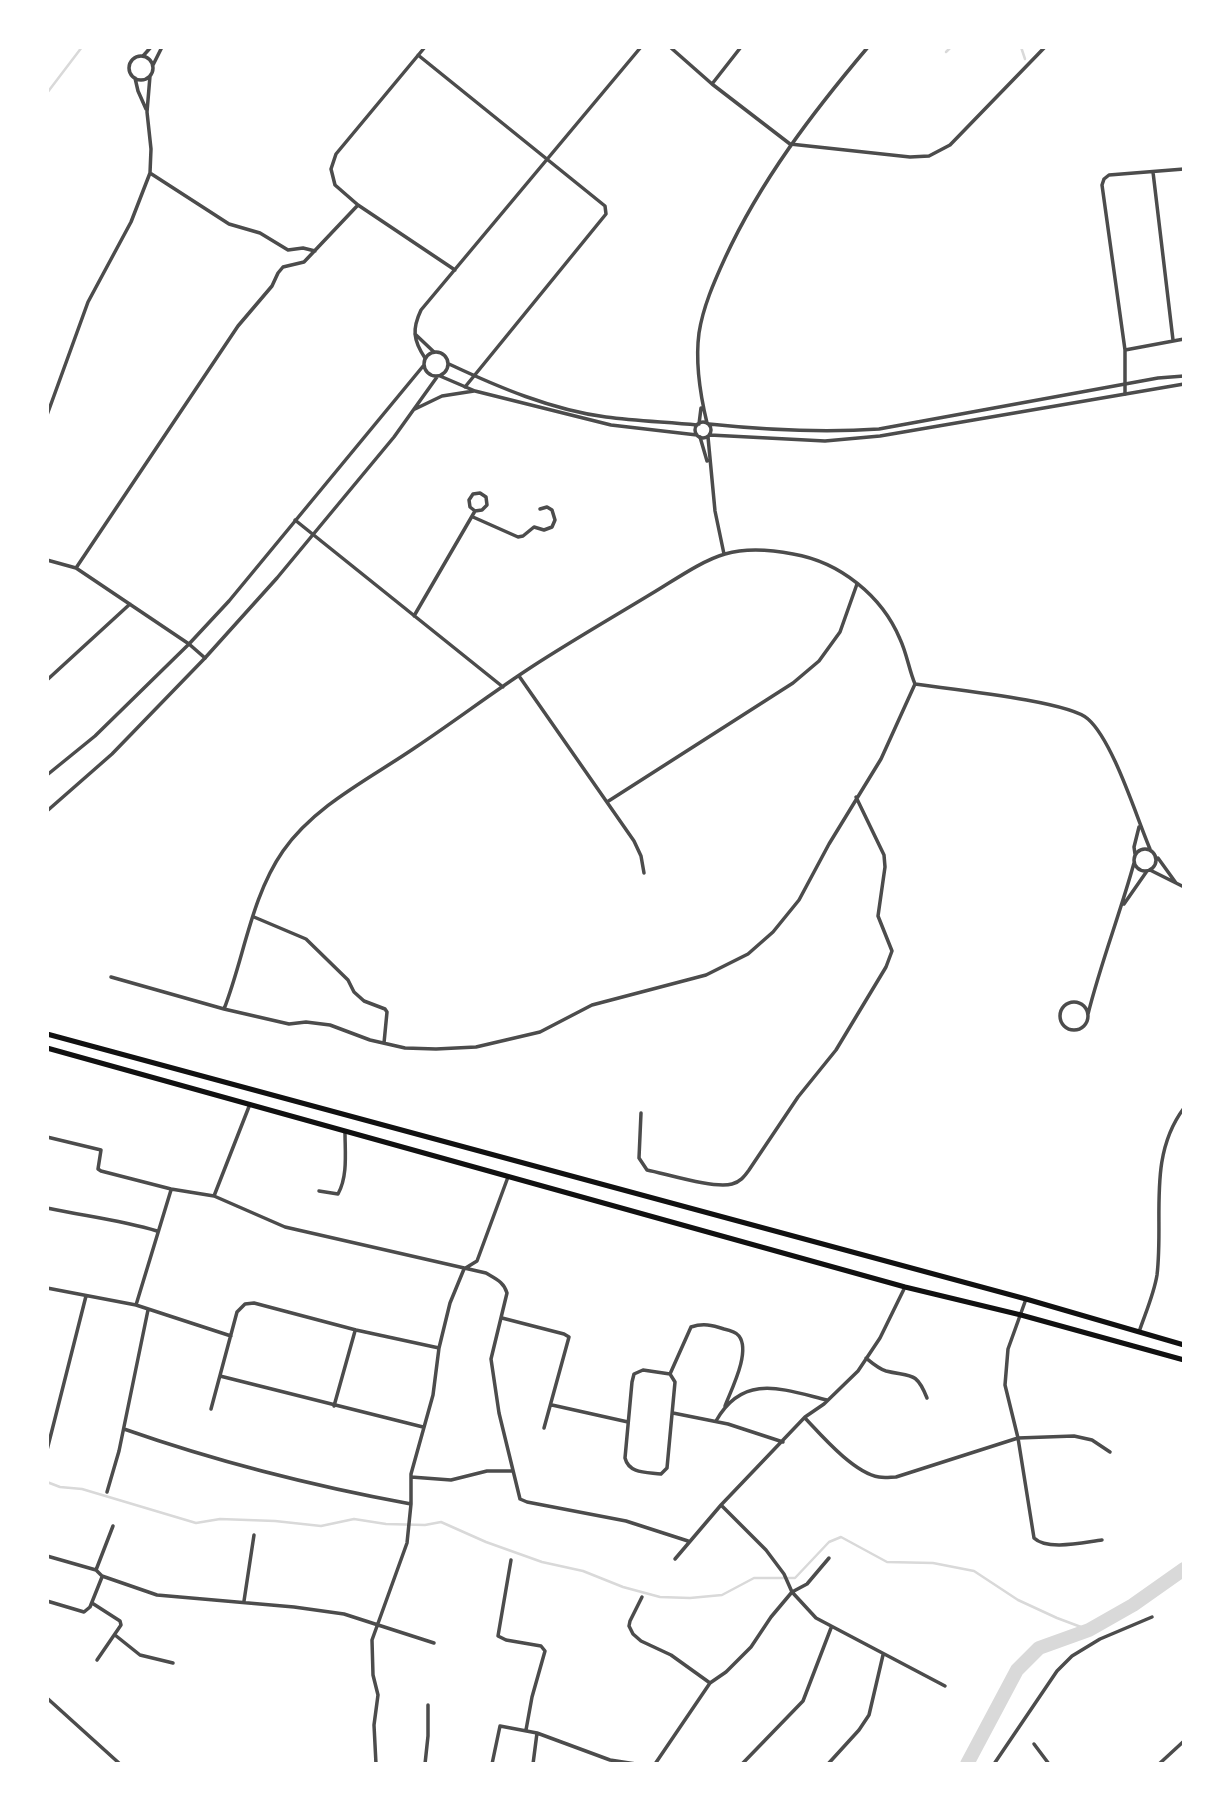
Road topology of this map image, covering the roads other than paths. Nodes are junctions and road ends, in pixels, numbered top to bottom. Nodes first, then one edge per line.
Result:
1 (151, 47) edge
2 (162, 47) edge
3 (425, 47) edge
4 (641, 47) edge
5 (670, 47) edge
6 (741, 47) edge
7 (869, 47) edge
8 (1045, 47) edge
9 (418, 55) junction
10 (143, 56) junction
11 (153, 65) junction
12 (150, 76) junction
13 (135, 78) junction
14 (712, 84) junction
15 (147, 112) junction
16 (790, 144) junction
17 (546, 160) junction
18 (1184, 169) edge
19 (1153, 172) junction
20 (150, 173) junction
21 (358, 205) junction
22 (315, 251) junction
23 (455, 270) junction
24 (413, 333) junction
25 (1184, 339) edge
26 (1174, 340) junction
27 (1125, 350) junction
28 (433, 352) junction
29 (425, 358) junction
30 (449, 364) junction
31 (424, 365) junction
32 (439, 376) junction
33 (1184, 376) edge
34 (473, 377) junction
35 (1184, 384) edge
36 (1123, 385) junction
37 (464, 387) junction
38 (475, 391) junction
39 (1125, 394) junction
40 (701, 405) junction
41 (413, 410) junction
42 (47, 415) edge
43 (698, 424) junction
44 (708, 424) junction
45 (698, 436) junction
46 (709, 436) junction
47 (709, 467) junction
48 (540, 509) dead end
49 (475, 511) junction
50 (473, 517) junction
51 (295, 520) junction
52 (311, 535) junction
53 (724, 554) junction
54 (48, 560) edge
55 (76, 568) junction
56 (857, 584) junction
57 (130, 604) junction
58 (414, 616) junction
59 (189, 644) junction
60 (205, 658) junction
61 (519, 676) junction
62 (47, 680) edge
63 (915, 684) junction
64 (503, 687) junction
65 (47, 775) edge
66 (856, 797) junction
67 (607, 802) junction
68 (47, 811) edge
69 (1140, 825) junction
70 (1150, 849) junction
71 (1135, 854) junction
72 (1156, 856) junction
73 (1134, 863) junction
74 (1149, 871) junction
75 (644, 873) dead end
76 (1178, 884) junction
77 (1184, 887) edge
78 (1122, 906) junction
79 (254, 917) junction
80 (111, 977) dead end
81 (224, 1009) junction
82 (1088, 1014) junction
83 (47, 1034) edge
84 (384, 1043) junction
85 (47, 1048) edge
86 (153, 1062) junction
87 (149, 1076) junction
88 (251, 1103) junction
89 (1184, 1108) edge
90 (641, 1112) dead end
91 (345, 1130) junction
92 (47, 1138) edge
93 (509, 1175) junction
94 (171, 1189) junction
95 (319, 1191) dead end
96 (214, 1196) junction
97 (47, 1208) edge
98 (157, 1231) junction
99 (464, 1269) junction
100 (905, 1287) junction
101 (47, 1288) edge
102 (86, 1296) junction
103 (1026, 1299) junction
104 (136, 1305) junction
105 (149, 1309) junction
106 (1021, 1315) junction
107 (502, 1318) junction
108 (356, 1330) junction
109 (1138, 1333) junction
110 (232, 1336) junction
111 (1184, 1345) edge
112 (439, 1348) junction
113 (866, 1358) junction
114 (1184, 1360) edge
115 (670, 1374) junction
116 (220, 1376) junction
117 (926, 1398) dead end
118 (827, 1400) junction
119 (552, 1405) junction
120 (334, 1406) junction
121 (725, 1406) junction
122 (211, 1409) dead end
123 (673, 1413) junction
124 (805, 1417) junction
125 (716, 1421) junction
126 (629, 1422) junction
127 (424, 1427) junction
128 (124, 1429) junction
129 (544, 1429) dead end
130 (1018, 1438) junction
131 (783, 1442) junction
132 (47, 1450) edge
133 (1110, 1452) dead end
134 (512, 1471) junction
135 (411, 1477) junction
136 (107, 1492) dead end
137 (411, 1504) junction
138 (721, 1505) junction
139 (113, 1526) dead end
140 (254, 1535) dead end
141 (1102, 1540) dead end
142 (688, 1541) junction
143 (47, 1556) edge
144 (829, 1558) dead end
145 (675, 1559) dead end
146 (511, 1560) dead end
147 (96, 1570) junction
148 (103, 1576) junction
149 (792, 1592) junction
150 (642, 1597) dead end
151 (47, 1601) edge
152 (244, 1601) junction
153 (92, 1603) junction
154 (1152, 1617) dead end
155 (377, 1626) junction
156 (831, 1628) junction
157 (115, 1635) junction
158 (434, 1643) dead end
159 (883, 1655) junction
160 (97, 1660) dead end
161 (173, 1663) dead end
162 (710, 1683) junction
163 (944, 1686) dead end
164 (47, 1698) edge
165 (428, 1705) dead end
166 (526, 1730) junction
167 (537, 1732) junction
168 (1184, 1741) edge
169 (1034, 1744) dead end
170 (610, 1762) edge
171 (120, 1764) edge
172 (376, 1764) edge
173 (425, 1764) edge
174 (492, 1764) edge
175 (533, 1764) edge
176 (636, 1764) edge
177 (655, 1764) edge
178 (742, 1764) edge
179 (828, 1764) edge
180 (994, 1764) edge
181 (1049, 1764) edge
182 (1159, 1764) edge

1 - 10 street
2 - 11 street
3 - 9 street
4 - 17 street
5 - 14 street
6 - 14 street
7 - 16 street
8 - 16 street
9 - 17 street
9 - 21 street
10 - 11 street
10 - 13 street
11 - 12 street
12 - 13 street
12 - 15 street
13 - 15 street
14 - 16 street
15 - 20 street
16 - 40 street
17 - 23 street
17 - 34 street
18 - 19 street
19 - 26 street
19 - 27 street
20 - 22 street
20 - 42 street
21 - 22 street
21 - 23 street
22 - 55 street
23 - 24 street
24 - 28 street
24 - 29 street
25 - 26 street
26 - 27 street
27 - 36 street
28 - 29 street
28 - 30 street
29 - 31 street
30 - 32 street
30 - 34 street
31 - 32 street
31 - 51 street
32 - 37 street
32 - 41 street
33 - 36 street
34 - 37 street
34 - 43 street
35 - 39 street
36 - 39 street
36 - 44 street
37 - 38 street
38 - 41 street
38 - 45 street
39 - 46 street
40 - 43 street
40 - 44 street
41 - 52 street
43 - 44 street
43 - 45 street
44 - 46 street
45 - 46 street
45 - 47 street
46 - 47 street
47 - 53 street
48 - 50 street
49 - 49 street
49 - 50 street
50 - 58 street
51 - 52 street
51 - 59 street
52 - 58 street
52 - 60 street
53 - 56 street
53 - 61 street
54 - 55 street
55 - 57 street
56 - 63 street
56 - 67 street
57 - 59 street
57 - 62 street
58 - 64 street
59 - 60 street
59 - 65 street
60 - 68 street
61 - 64 street
61 - 67 street
63 - 66 street
63 - 69 street
64 - 79 street
66 - 84 street
66 - 90 street
67 - 75 street
69 - 70 street
69 - 71 street
70 - 71 street
70 - 72 street
71 - 73 street
72 - 74 street
72 - 76 street
73 - 74 street
73 - 78 street
74 - 76 street
74 - 78 street
76 - 77 street
78 - 82 street
79 - 81 street
79 - 84 street
80 - 81 street
81 - 84 street
82 - 82 street
83 - 86 highway
85 - 87 highway
86 - 87 highway
86 - 103 highway
87 - 88 highway
88 - 91 highway
88 - 96 street
89 - 109 street
91 - 93 highway
91 - 95 street
92 - 94 street
93 - 99 street
93 - 100 highway
94 - 96 street
94 - 98 street
96 - 99 street
97 - 98 street
98 - 104 street
99 - 107 street
99 - 112 street
100 - 106 highway
100 - 113 street
101 - 102 street
102 - 104 street
102 - 132 street
103 - 106 street
103 - 109 highway
104 - 105 street
105 - 110 street
105 - 128 street
106 - 114 highway
106 - 130 street
107 - 119 street
107 - 134 street
108 - 110 street
108 - 112 street
108 - 120 street
109 - 111 highway
110 - 116 street
112 - 127 street
113 - 117 street
113 - 118 street
115 - 121 street
115 - 123 street
115 - 126 street
116 - 120 street
116 - 122 street
118 - 121 street
118 - 124 street
119 - 126 street
119 - 129 street
120 - 127 street
121 - 125 street
123 - 125 street
123 - 126 street
124 - 130 street
124 - 131 street
125 - 131 street
127 - 135 street
128 - 136 street
128 - 137 street
130 - 133 street
130 - 141 street
131 - 138 street
134 - 135 street
134 - 142 street
135 - 137 street
137 - 155 street
138 - 142 street
138 - 149 street
139 - 147 street
140 - 152 street
142 - 145 street
143 - 147 street
144 - 149 street
146 - 166 street
147 - 148 street
148 - 152 street
148 - 153 street
149 - 156 street
149 - 162 street
150 - 162 street
151 - 153 street
152 - 155 street
153 - 157 street
154 - 180 street
155 - 158 street
155 - 172 street
156 - 159 street
156 - 178 street
157 - 160 street
157 - 161 street
159 - 163 street
159 - 179 street
162 - 177 street
164 - 171 street
165 - 173 street
166 - 167 street
166 - 174 street
167 - 170 street
167 - 175 street
168 - 182 street
169 - 181 street
170 - 176 street

